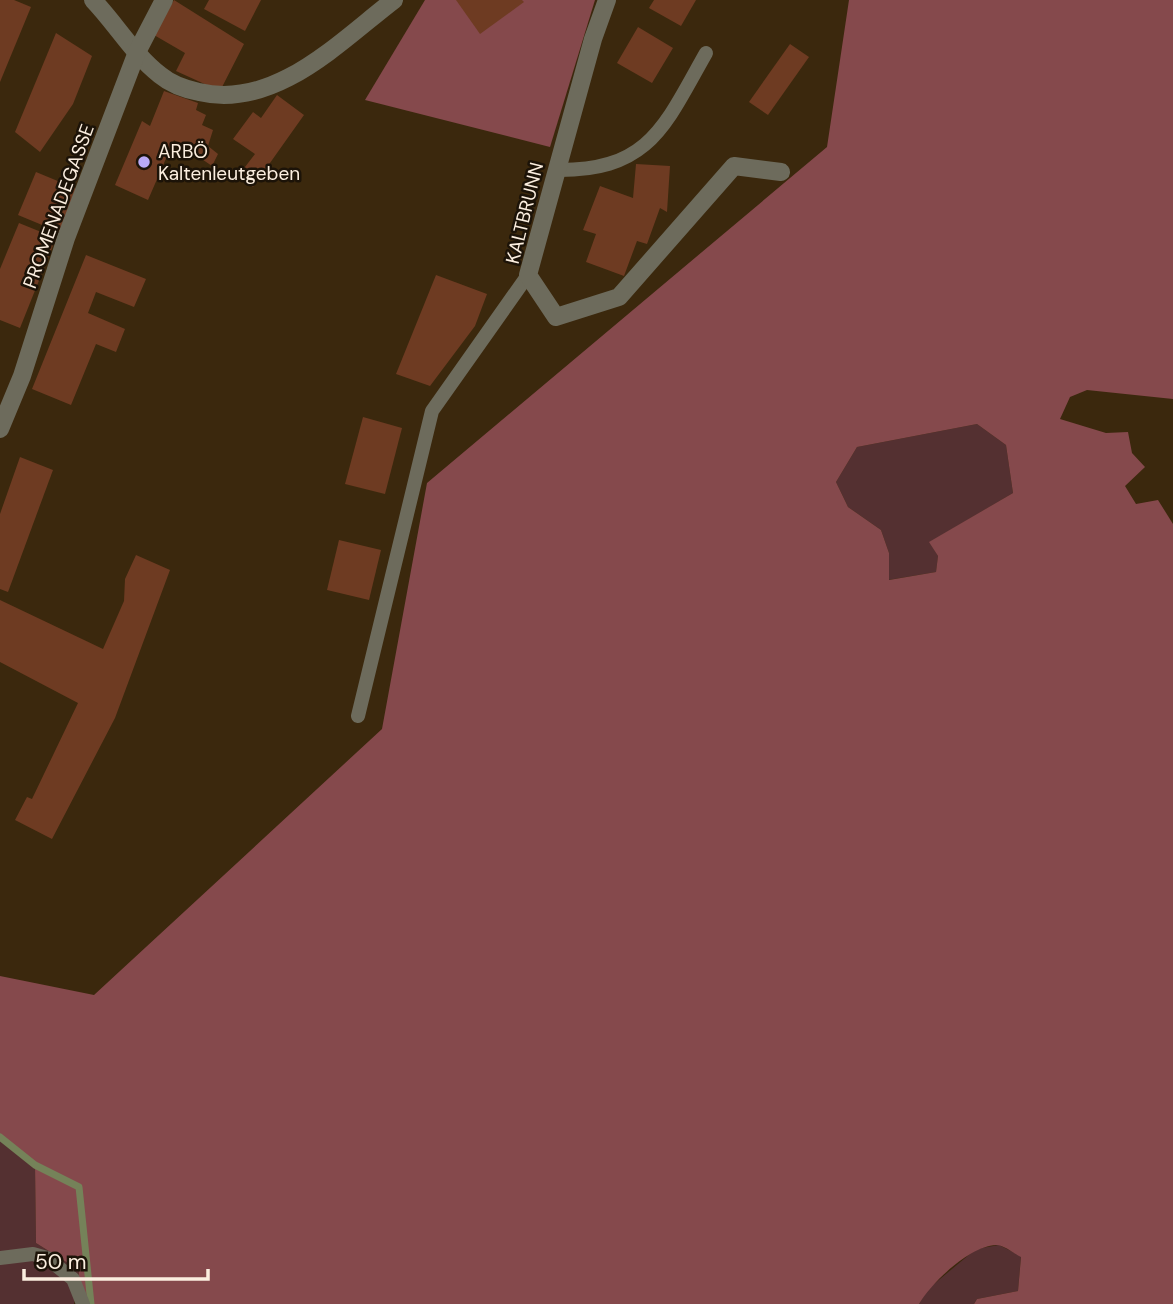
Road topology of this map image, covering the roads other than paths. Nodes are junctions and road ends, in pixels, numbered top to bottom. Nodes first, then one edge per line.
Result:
1 (93, 0) edge
2 (164, 0) edge
3 (394, 0) edge
4 (607, 0) edge
5 (137, 52) junction
6 (706, 53) dead end
7 (557, 170) junction
8 (780, 172) dead end
9 (528, 275) junction
10 (0, 426) edge
11 (358, 716) dead end
12 (0, 1258) edge
13 (83, 1304) edge

1 - 5 street
2 - 5 street, PROMENADEGASSE
3 - 5 street
4 - 7 street, KALTBRUNN
5 - 10 street, PROMENADEGASSE
6 - 7 lane
7 - 9 street, KALTBRUNN
8 - 9 street, KALTBRUNN
9 - 11 lane
12 - 13 lane

